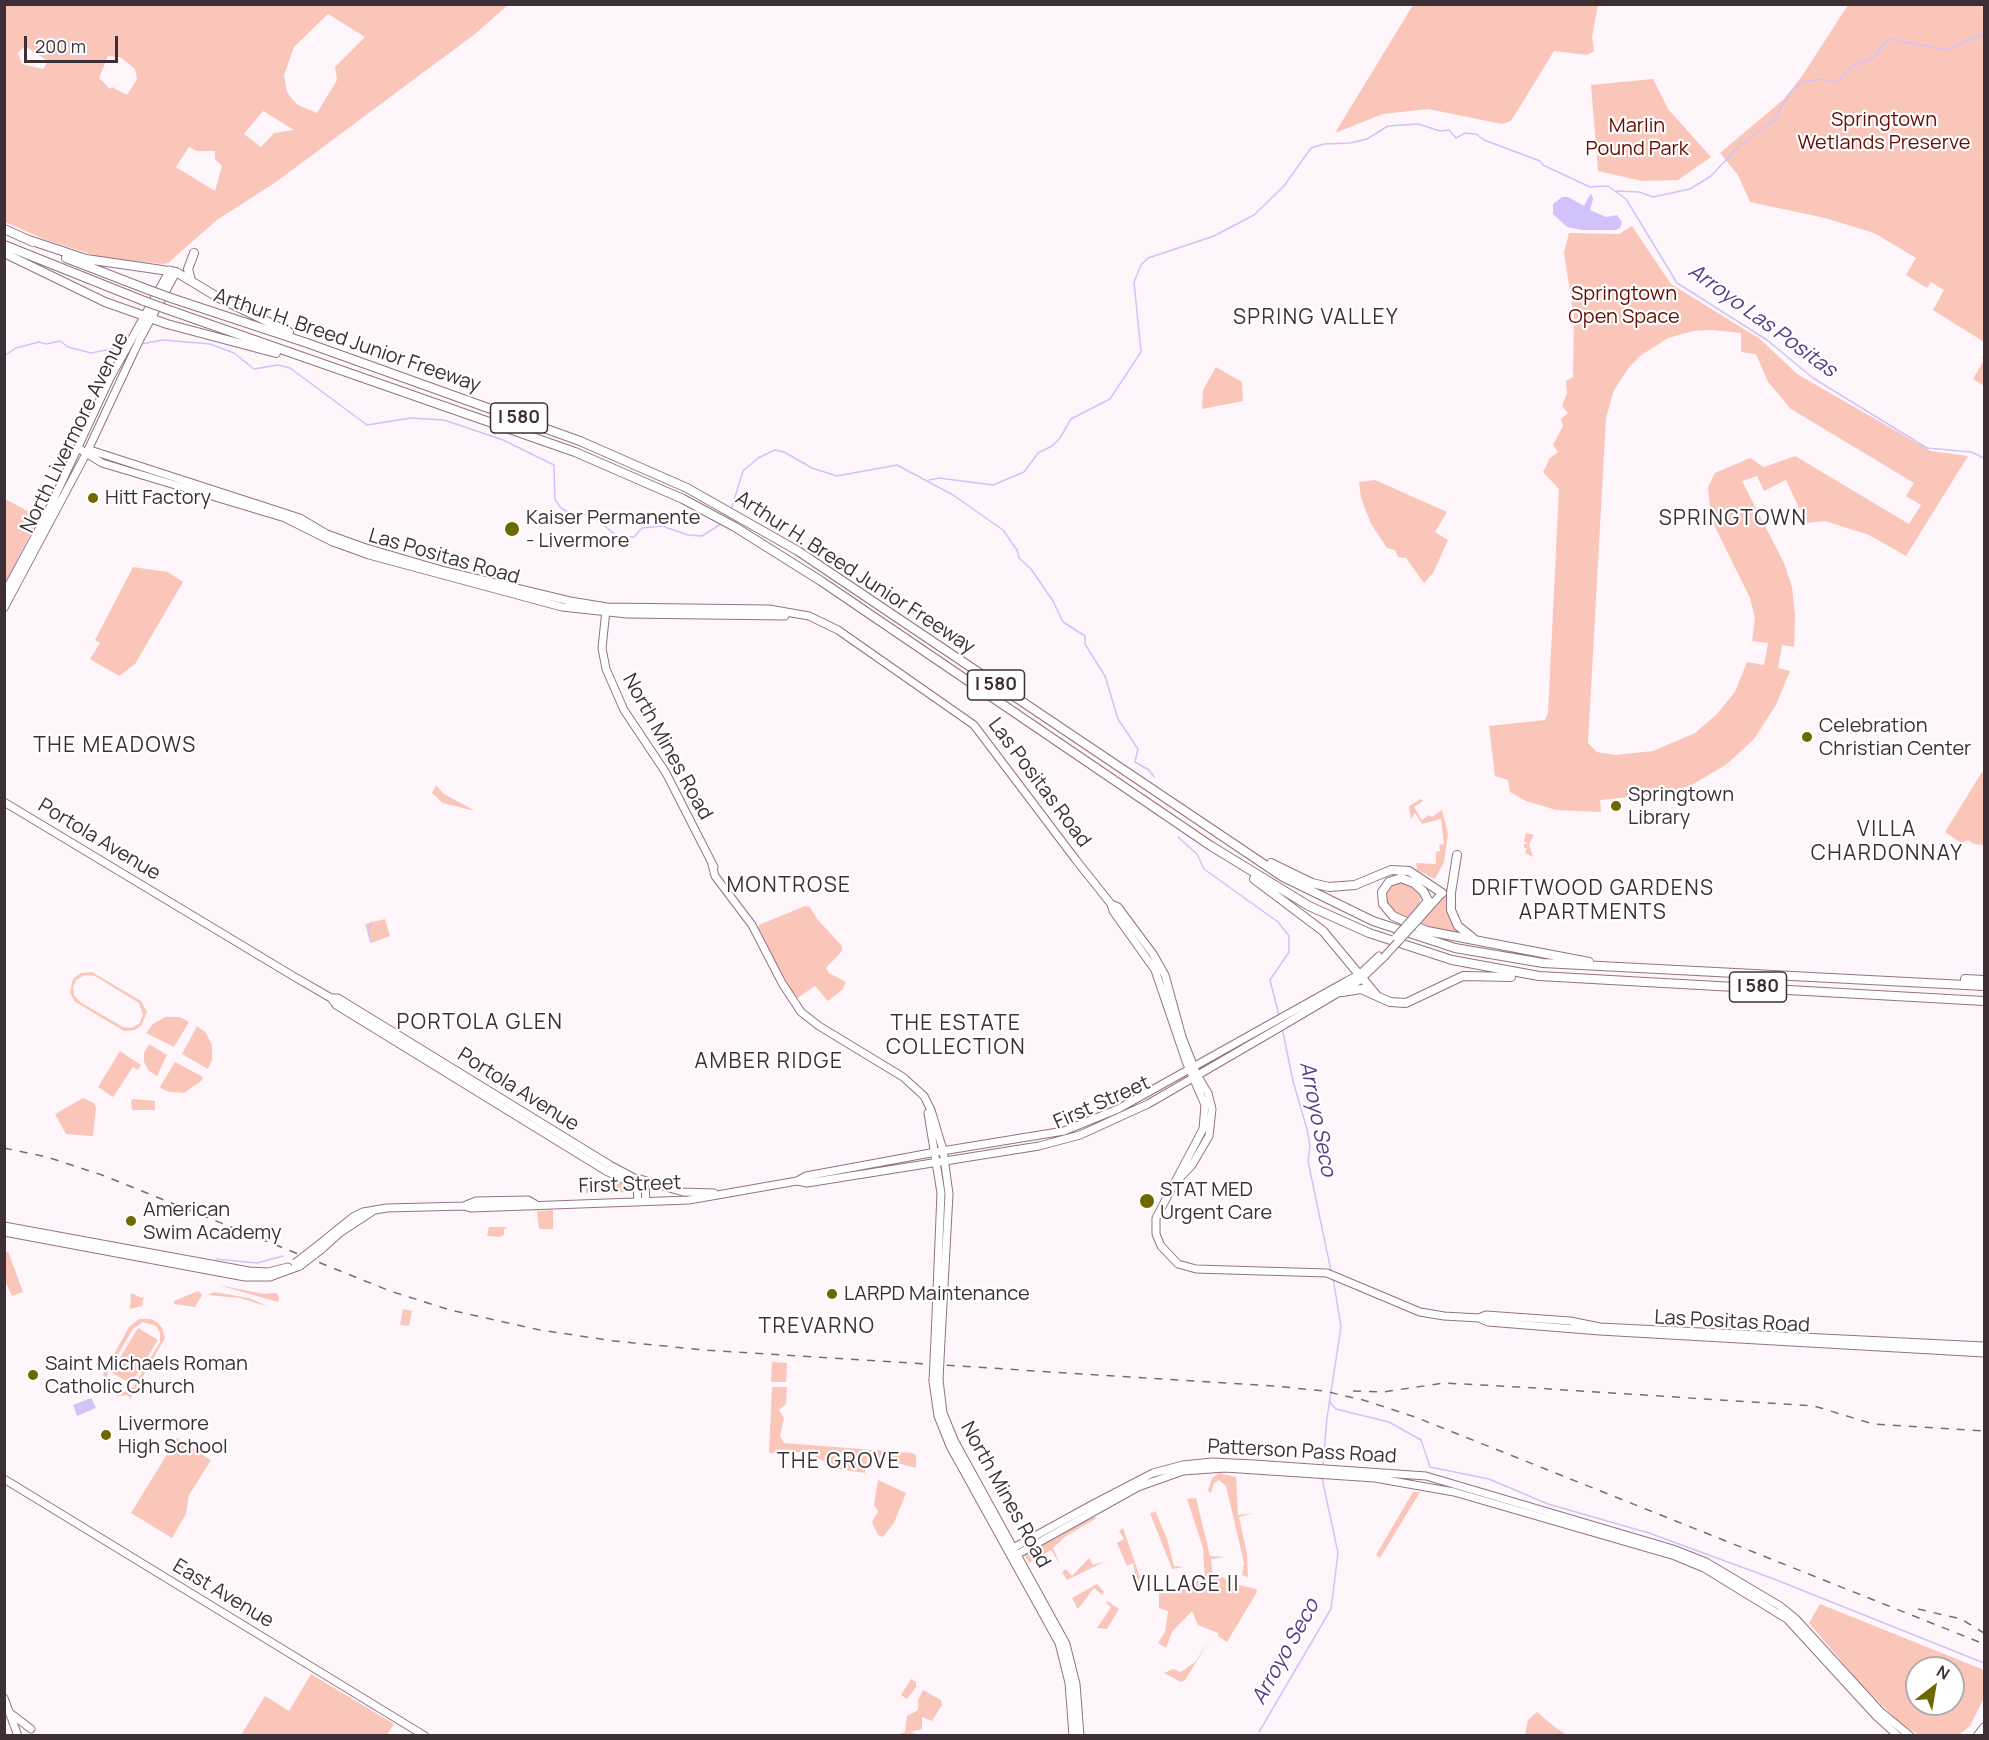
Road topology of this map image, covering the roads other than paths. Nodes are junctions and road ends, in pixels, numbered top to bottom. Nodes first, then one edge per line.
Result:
1 (4, 229) edge
2 (29, 240) junction
3 (4, 245) edge
4 (4, 252) edge
5 (194, 252) dead end
6 (173, 271) junction
7 (191, 280) junction
8 (148, 320) junction
9 (307, 343) junction
10 (128, 355) junction
11 (310, 360) junction
12 (78, 448) junction
13 (87, 452) junction
14 (4, 594) edge
15 (4, 608) edge
16 (606, 610) junction
17 (4, 802) edge
18 (1211, 846) junction
19 (1249, 853) junction
20 (1457, 855) dead end
21 (1442, 893) joint
22 (1428, 900) joint
23 (1415, 919) junction
24 (1479, 941) junction
25 (1632, 968) junction
26 (1361, 977) junction
27 (1550, 977) junction
28 (1984, 980) edge
29 (1938, 983) junction
30 (1984, 986) edge
31 (1342, 992) junction
32 (1377, 996) junction
33 (331, 998) junction
34 (1984, 1003) edge
35 (1287, 1018) junction
36 (1191, 1068) junction
37 (1195, 1076) junction
38 (939, 1151) junction
39 (940, 1161) junction
40 (632, 1177) junction
41 (797, 1181) junction
42 (728, 1194) junction
43 (642, 1201) junction
44 (4, 1226) edge
45 (4, 1232) edge
46 (297, 1265) junction
47 (1479, 1318) junction
48 (1981, 1346) edge
49 (1956, 1351) junction
50 (1984, 1353) edge
51 (1330, 1472) junction
52 (4, 1479) edge
53 (1015, 1552) junction
54 (4, 1698) edge
55 (10, 1713) junction
56 (1984, 1726) edge
57 (31, 1729) dead end
58 (18, 1736) edge
59 (425, 1736) edge
60 (1073, 1736) edge
61 (1080, 1736) edge
62 (1898, 1736) edge
63 (1910, 1736) edge
64 (1977, 1736) edge

1 - 2 highway, Arthur H. Breed Junior Freeway / I 580
2 - 6 highway
2 - 9 highway, Arthur H. Breed Junior Freeway / I 580, bridge
3 - 11 highway, Arthur H. Breed Junior Freeway / I 580, bridge
4 - 8 highway
5 - 7 highway
6 - 7 highway
6 - 8 main road, North Livermore Avenue
7 - 9 highway
8 - 10 main road, North Livermore Avenue
8 - 11 highway
9 - 19 highway, Arthur H. Breed Junior Freeway / I 580
10 - 12 main road, North Livermore Avenue
10 - 13 main road, North Livermore Avenue
11 - 18 highway, Arthur H. Breed Junior Freeway / I 580
12 - 13 main road, Las Positas Road
12 - 14 main road, North Livermore Avenue
13 - 15 main road, North Livermore Avenue
13 - 16 main road, Las Positas Road
16 - 36 main road, Las Positas Road
16 - 38 main road, North Mines Road
17 - 33 main road, Portola Avenue
18 - 26 highway
18 - 27 highway, Arthur H. Breed Junior Freeway / I 580
19 - 21 highway
19 - 25 highway, Arthur H. Breed Junior Freeway / I 580
20 - 24 highway
21 - 23 main road
22 - 23 main road
22 - 24 highway
23 - 26 main road, First Street, bridge
24 - 25 highway
25 - 29 highway, Arthur H. Breed Junior Freeway / I 580
26 - 31 main road, First Street
26 - 32 highway
26 - 35 main road, First Street
27 - 32 highway
27 - 34 highway, Arthur H. Breed Junior Freeway / I 580
28 - 29 highway
29 - 30 highway, Arthur H. Breed Junior Freeway / I 580
31 - 32 highway
31 - 35 main road, First Street
33 - 40 main road, Portola Avenue
33 - 43 main road, Portola Avenue
35 - 36 main road, First Street
35 - 37 main road, First Street
36 - 37 main road, Las Positas Road
36 - 38 main road, First Street
37 - 39 main road, First Street
37 - 47 main road, Las Positas Road
38 - 39 main road, North Mines Road
38 - 41 main road, First Street
39 - 41 main road, First Street
39 - 53 main road, North Mines Road, bridge
40 - 42 main road
40 - 43 main road, Portola Avenue
41 - 42 main road, First Street
42 - 43 main road, First Street
43 - 46 main road, First Street, bridge
44 - 46 main road, First Street
45 - 46 main road, First Street
47 - 48 main road, Las Positas Road
47 - 49 main road, Las Positas Road
48 - 49 main road
49 - 50 main road, Las Positas Road
51 - 53 main road, Patterson Pass Road
51 - 62 main road, Patterson Pass Road
51 - 63 main road, Patterson Pass Road
52 - 59 main road, East Avenue
53 - 60 main road, North Mines Road
53 - 61 main road, North Mines Road
54 - 55 main road
55 - 57 main road
55 - 58 main road
56 - 64 main road

